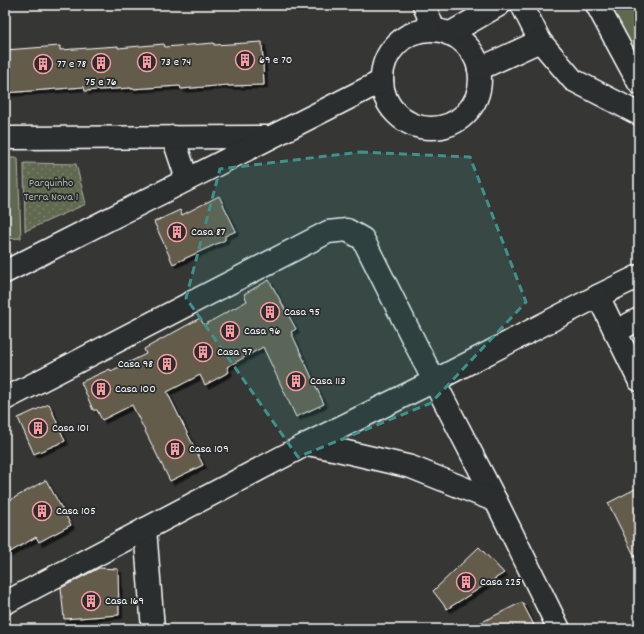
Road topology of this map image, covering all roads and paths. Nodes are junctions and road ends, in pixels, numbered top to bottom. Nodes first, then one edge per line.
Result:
1 (424, 5) edge
2 (499, 5) edge
3 (522, 5) edge
4 (597, 5) edge
5 (442, 32) junction
6 (540, 41) junction
7 (479, 69) junction
8 (382, 81) junction
9 (639, 83) edge
10 (639, 114) edge
11 (173, 137) junction
12 (272, 137) junction
13 (5, 138) edge
14 (187, 179) junction
15 (5, 272) edge
16 (639, 276) edge
17 (598, 296) junction
18 (639, 319) edge
19 (615, 332) junction
20 (639, 380) edge
21 (434, 381) junction
22 (5, 399) edge
23 (306, 444) junction
24 (496, 501) junction
25 (145, 529) junction
26 (5, 603) edge
27 (153, 629) edge
28 (559, 629) edge

1 - 5 street
2 - 5 street
3 - 6 street
4 - 9 street
5 - 7 street
5 - 8 street
6 - 7 street
6 - 10 street
7 - 8 street
8 - 12 street
11 - 12 street
11 - 13 street
11 - 14 street
12 - 14 street
14 - 15 street
16 - 17 street
17 - 19 street
17 - 21 street
18 - 19 street
19 - 20 street
21 - 22 street
21 - 23 street
21 - 24 street
23 - 24 street
23 - 25 street
24 - 28 street
25 - 26 street
25 - 27 street

